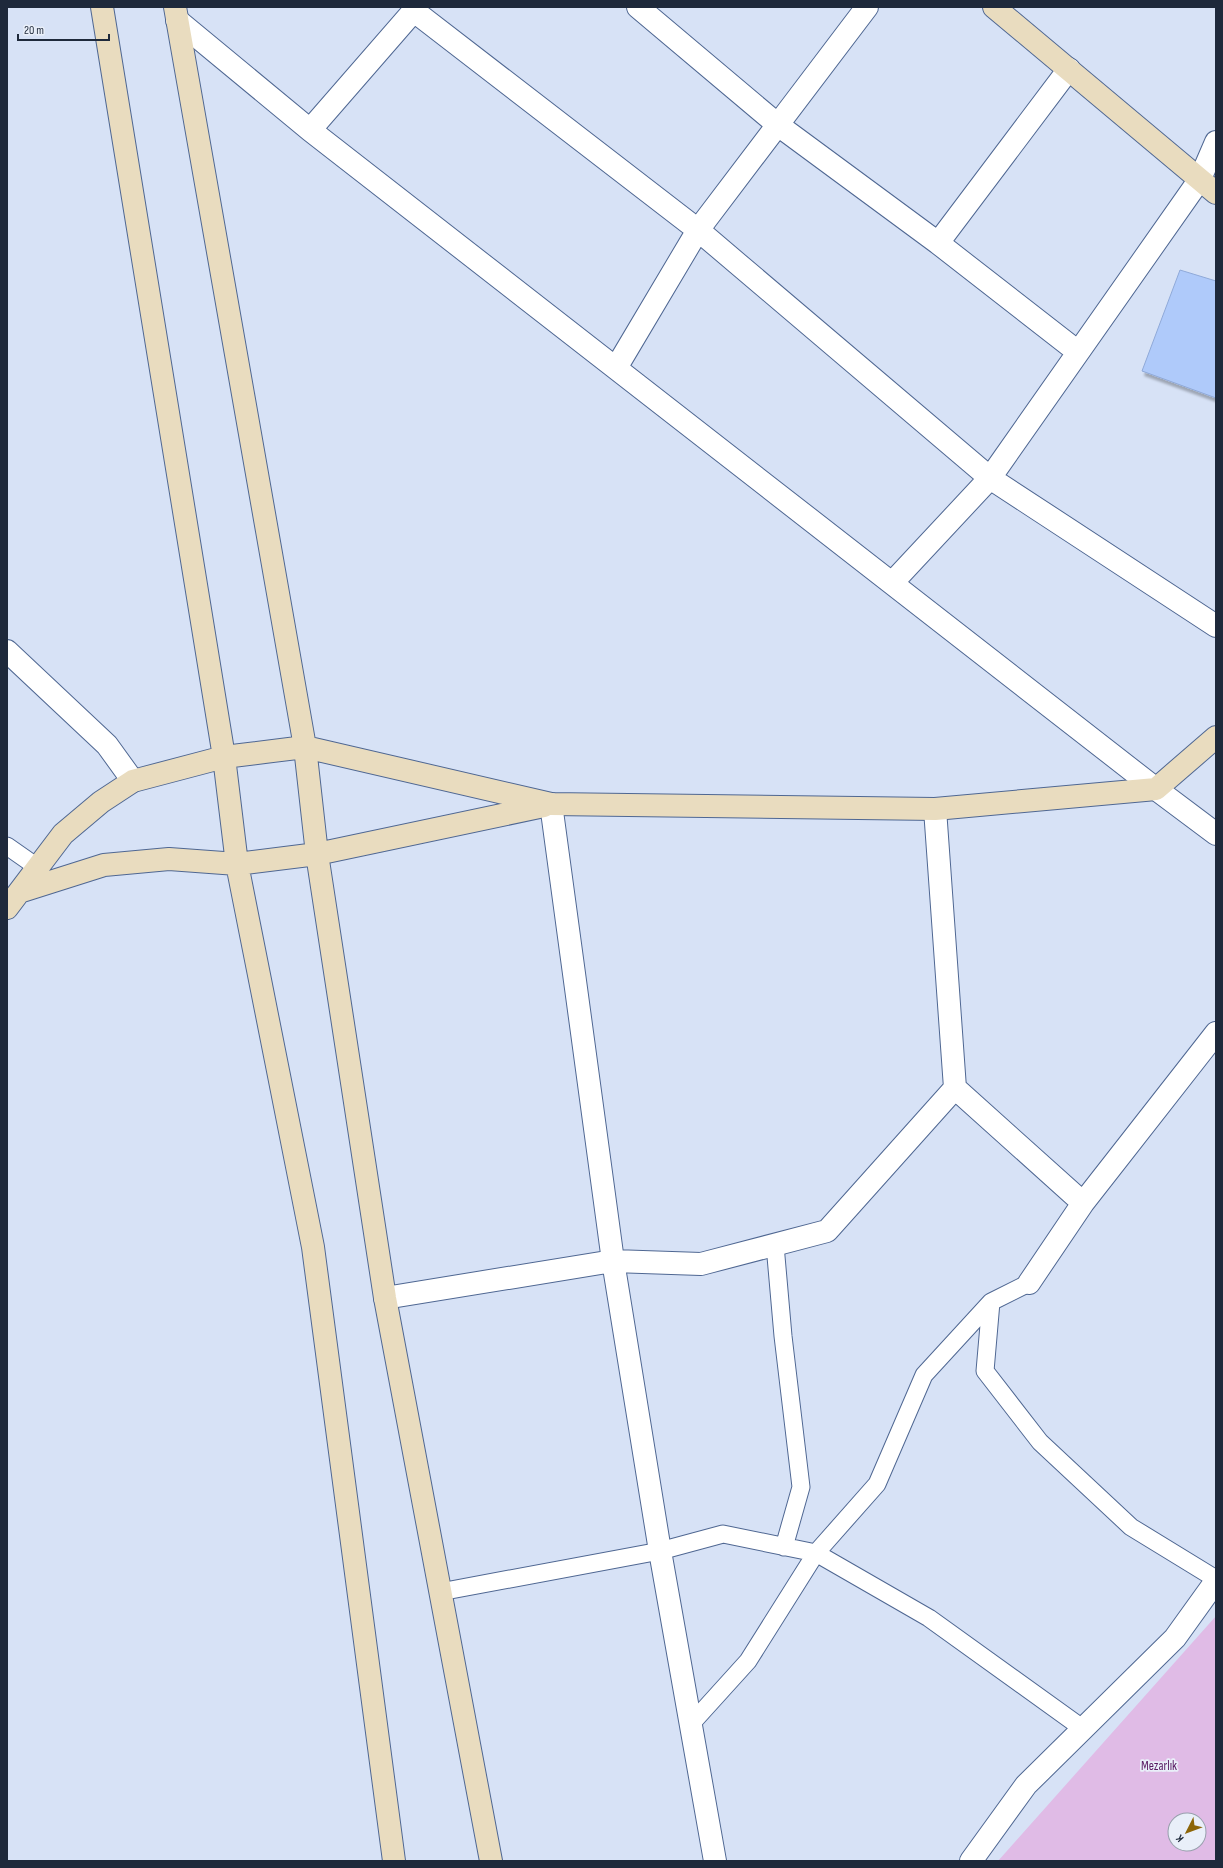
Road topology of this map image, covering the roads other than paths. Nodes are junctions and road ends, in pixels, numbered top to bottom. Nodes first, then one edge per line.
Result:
1 (102, 7) edge
2 (867, 7) edge
3 (994, 7) edge
4 (415, 9) edge
5 (652, 12) edge
6 (176, 14) edge
7 (1069, 69) junction
8 (778, 125) junction
9 (310, 130) junction
10 (1216, 142) edge
11 (1208, 186) edge
12 (698, 230) junction
13 (938, 243) junction
14 (1078, 352) junction
15 (616, 368) junction
16 (990, 478) junction
17 (892, 583) junction
18 (1216, 626) edge
19 (7, 651) edge
20 (1216, 737) edge
21 (304, 748) junction
22 (224, 757) junction
23 (133, 781) junction
24 (1156, 789) junction
25 (551, 804) junction
26 (935, 809) junction
27 (1216, 834) edge
28 (7, 846) edge
29 (317, 854) junction
30 (237, 864) junction
31 (37, 867) junction
32 (22, 891) junction
33 (7, 908) edge
34 (1216, 1033) edge
35 (955, 1088) junction
36 (1083, 1203) junction
37 (775, 1244) junction
38 (613, 1260) junction
39 (1029, 1283) joint
40 (385, 1298) junction
41 (991, 1302) junction
42 (784, 1547) junction
43 (660, 1551) junction
44 (816, 1553) junction
45 (1216, 1580) edge
46 (440, 1592) junction
47 (691, 1724) junction
48 (1082, 1728) junction
49 (394, 1861) edge
50 (491, 1861) edge
51 (715, 1861) edge
52 (971, 1861) edge

1 - 22 main road
2 - 8 street
3 - 7 main road
4 - 9 street
4 - 12 street
5 - 8 street
6 - 9 street
6 - 21 main road
7 - 11 main road
7 - 13 street
8 - 12 street
8 - 13 street
9 - 15 street
10 - 11 street
11 - 14 street
12 - 15 street
12 - 16 street
13 - 14 street
14 - 16 street
15 - 17 street
16 - 17 street
16 - 18 street
17 - 24 street
19 - 23 street
20 - 24 main road
21 - 22 main road
21 - 25 main road
21 - 29 main road
22 - 23 main road
22 - 30 main road
23 - 31 main road
24 - 26 main road
24 - 27 street
25 - 26 main road
25 - 29 main road
25 - 38 street
26 - 35 street
28 - 31 lane
29 - 30 main road
29 - 40 main road
30 - 32 main road
30 - 49 main road
31 - 32 main road
32 - 33 main road
34 - 36 street
35 - 36 street
35 - 37 street
36 - 39 street
37 - 38 street
37 - 42 lane
38 - 40 street
38 - 43 street
39 - 41 lane
40 - 46 main road
41 - 44 lane
41 - 45 lane
42 - 43 lane
42 - 44 lane
43 - 46 lane
43 - 47 street
44 - 47 lane
44 - 48 lane
45 - 48 street
46 - 50 main road
47 - 51 street
48 - 52 street

